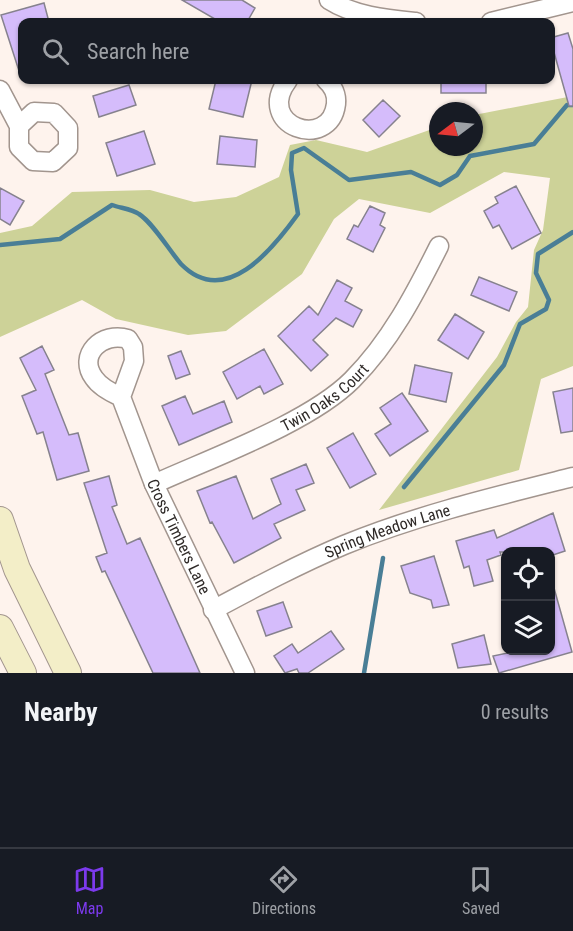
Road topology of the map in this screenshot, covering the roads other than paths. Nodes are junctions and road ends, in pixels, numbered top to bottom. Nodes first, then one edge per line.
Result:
1 (573, 2) edge
2 (336, 10) edge
3 (382, 18) edge
4 (507, 18) edge
5 (284, 84) edge
6 (329, 84) edge
7 (0, 90) edge
8 (20, 126) dead end
9 (439, 246) dead end
10 (122, 397) dead end
11 (573, 477) edge
12 (154, 484) junction
13 (2, 530) edge
14 (213, 610) junction
15 (0, 628) edge
16 (22, 673) edge
17 (68, 673) edge
18 (244, 673) edge

1 - 4 street
2 - 3 street
5 - 6 street
7 - 8 street
9 - 12 street, Twin Oaks Court
10 - 12 street, Cross Timbers Lane
11 - 14 street, Spring Meadow Lane
12 - 14 street, Cross Timbers Lane
13 - 17 main road
14 - 18 street, Cross Timbers Lane
15 - 16 main road

